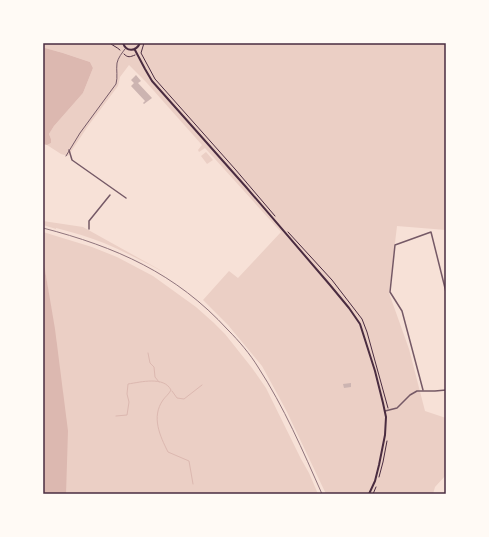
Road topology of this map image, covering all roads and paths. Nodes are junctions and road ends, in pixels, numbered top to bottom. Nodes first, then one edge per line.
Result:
1 (110, 43) edge
2 (123, 43) edge
3 (140, 43) edge
4 (144, 43) edge
5 (126, 48) junction
6 (135, 50) junction
7 (123, 52) junction
8 (141, 53) dead end
9 (137, 55) junction
10 (69, 150) junction
11 (66, 156) dead end
12 (110, 195) dead end
13 (126, 198) dead end
14 (89, 229) dead end
15 (446, 292) edge
16 (423, 390) junction
17 (446, 390) edge
18 (385, 411) junction
19 (369, 494) edge

1 - 7 path
2 - 5 main road
3 - 6 main road
4 - 8 path
5 - 6 main road
5 - 7 lane
6 - 9 main road
7 - 9 path
7 - 10 lane
9 - 18 main road
10 - 11 lane
10 - 13 street
12 - 14 street
15 - 16 street
16 - 17 street
16 - 18 street
18 - 19 main road

